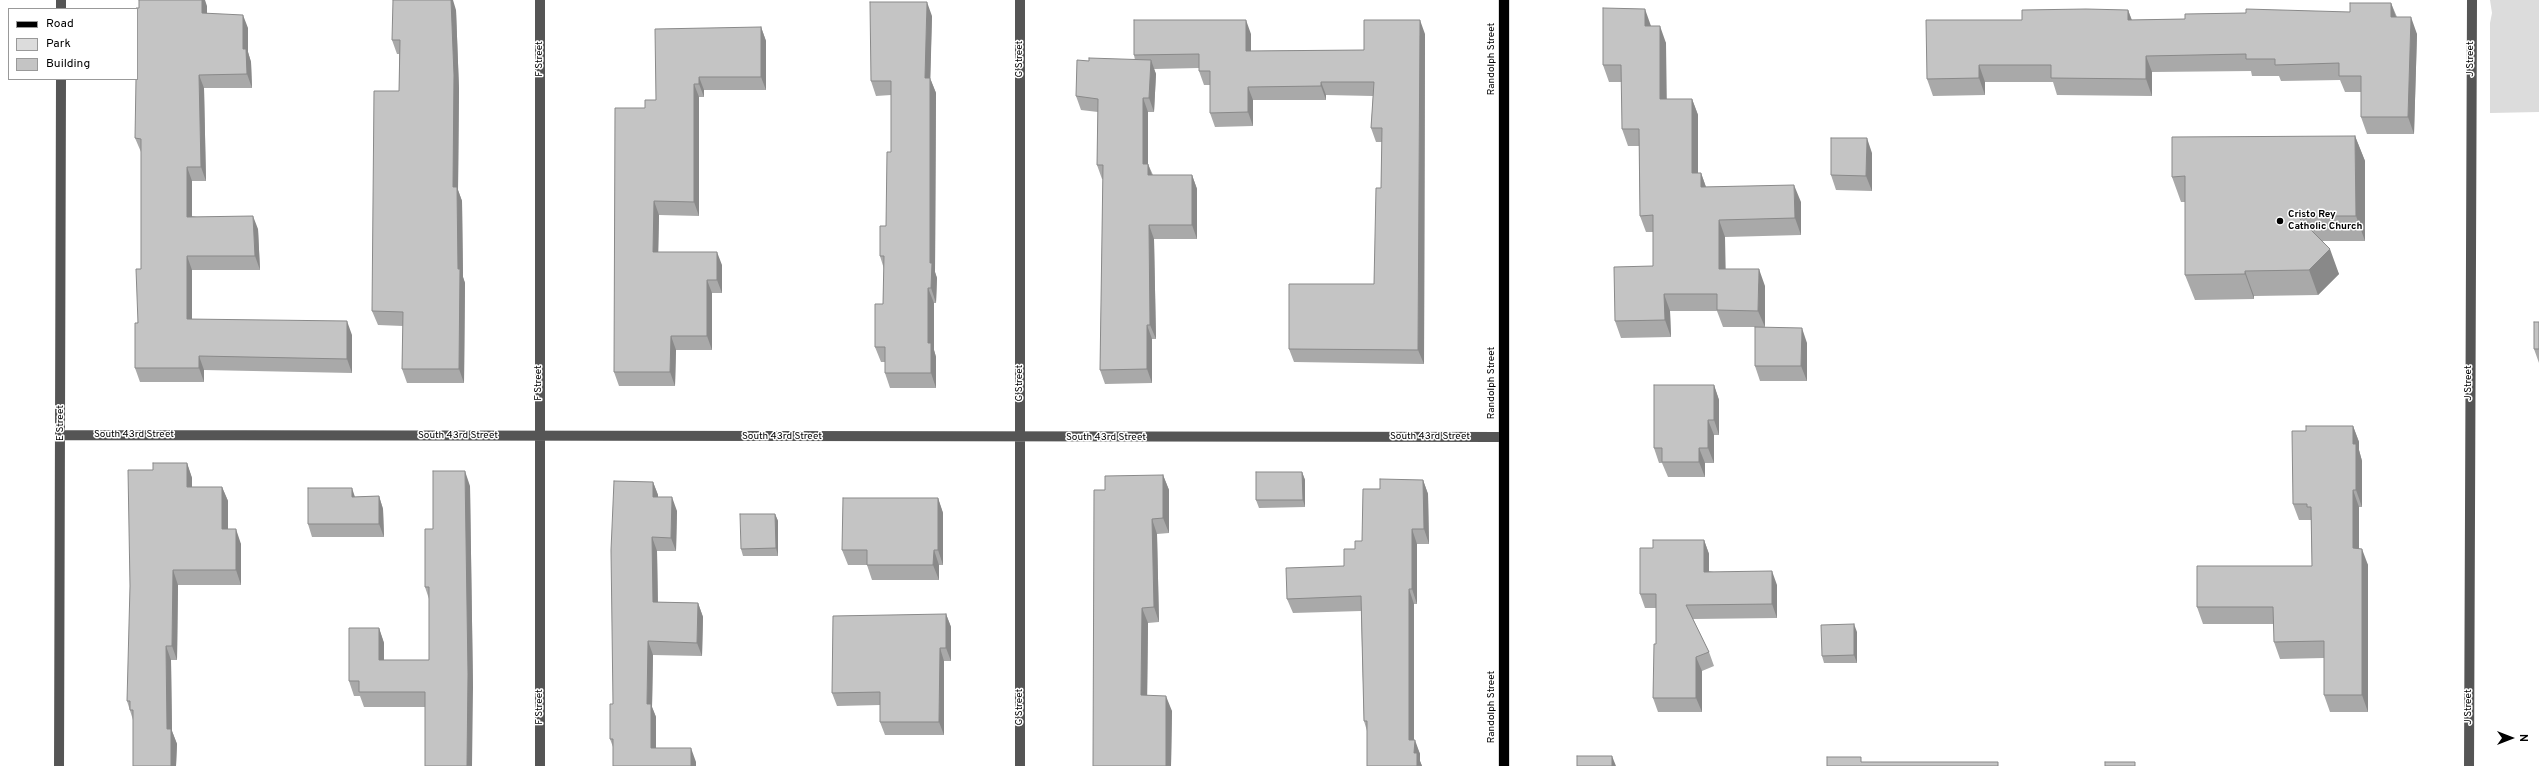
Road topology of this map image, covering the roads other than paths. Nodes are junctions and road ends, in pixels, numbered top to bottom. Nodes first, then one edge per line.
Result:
1 (540, 0) edge
2 (1020, 0) edge
3 (1504, 0) edge
4 (2472, 0) edge
5 (61, 80) edge
6 (61, 435) junction
7 (539, 436) junction
8 (1504, 437) junction
9 (1020, 438) junction
10 (59, 766) edge
11 (540, 766) edge
12 (1020, 766) edge
13 (1504, 766) edge
14 (2469, 766) edge

1 - 7 street, F Street
2 - 9 street, G Street
3 - 8 main road, Randolph Street
4 - 14 street, J Street
5 - 6 street, E Street
6 - 7 street, South 43rd Street
6 - 10 street, E Street
7 - 9 street, South 43rd Street
7 - 11 street, F Street
8 - 9 street, South 43rd Street
8 - 13 main road, Randolph Street
9 - 12 street, G Street

